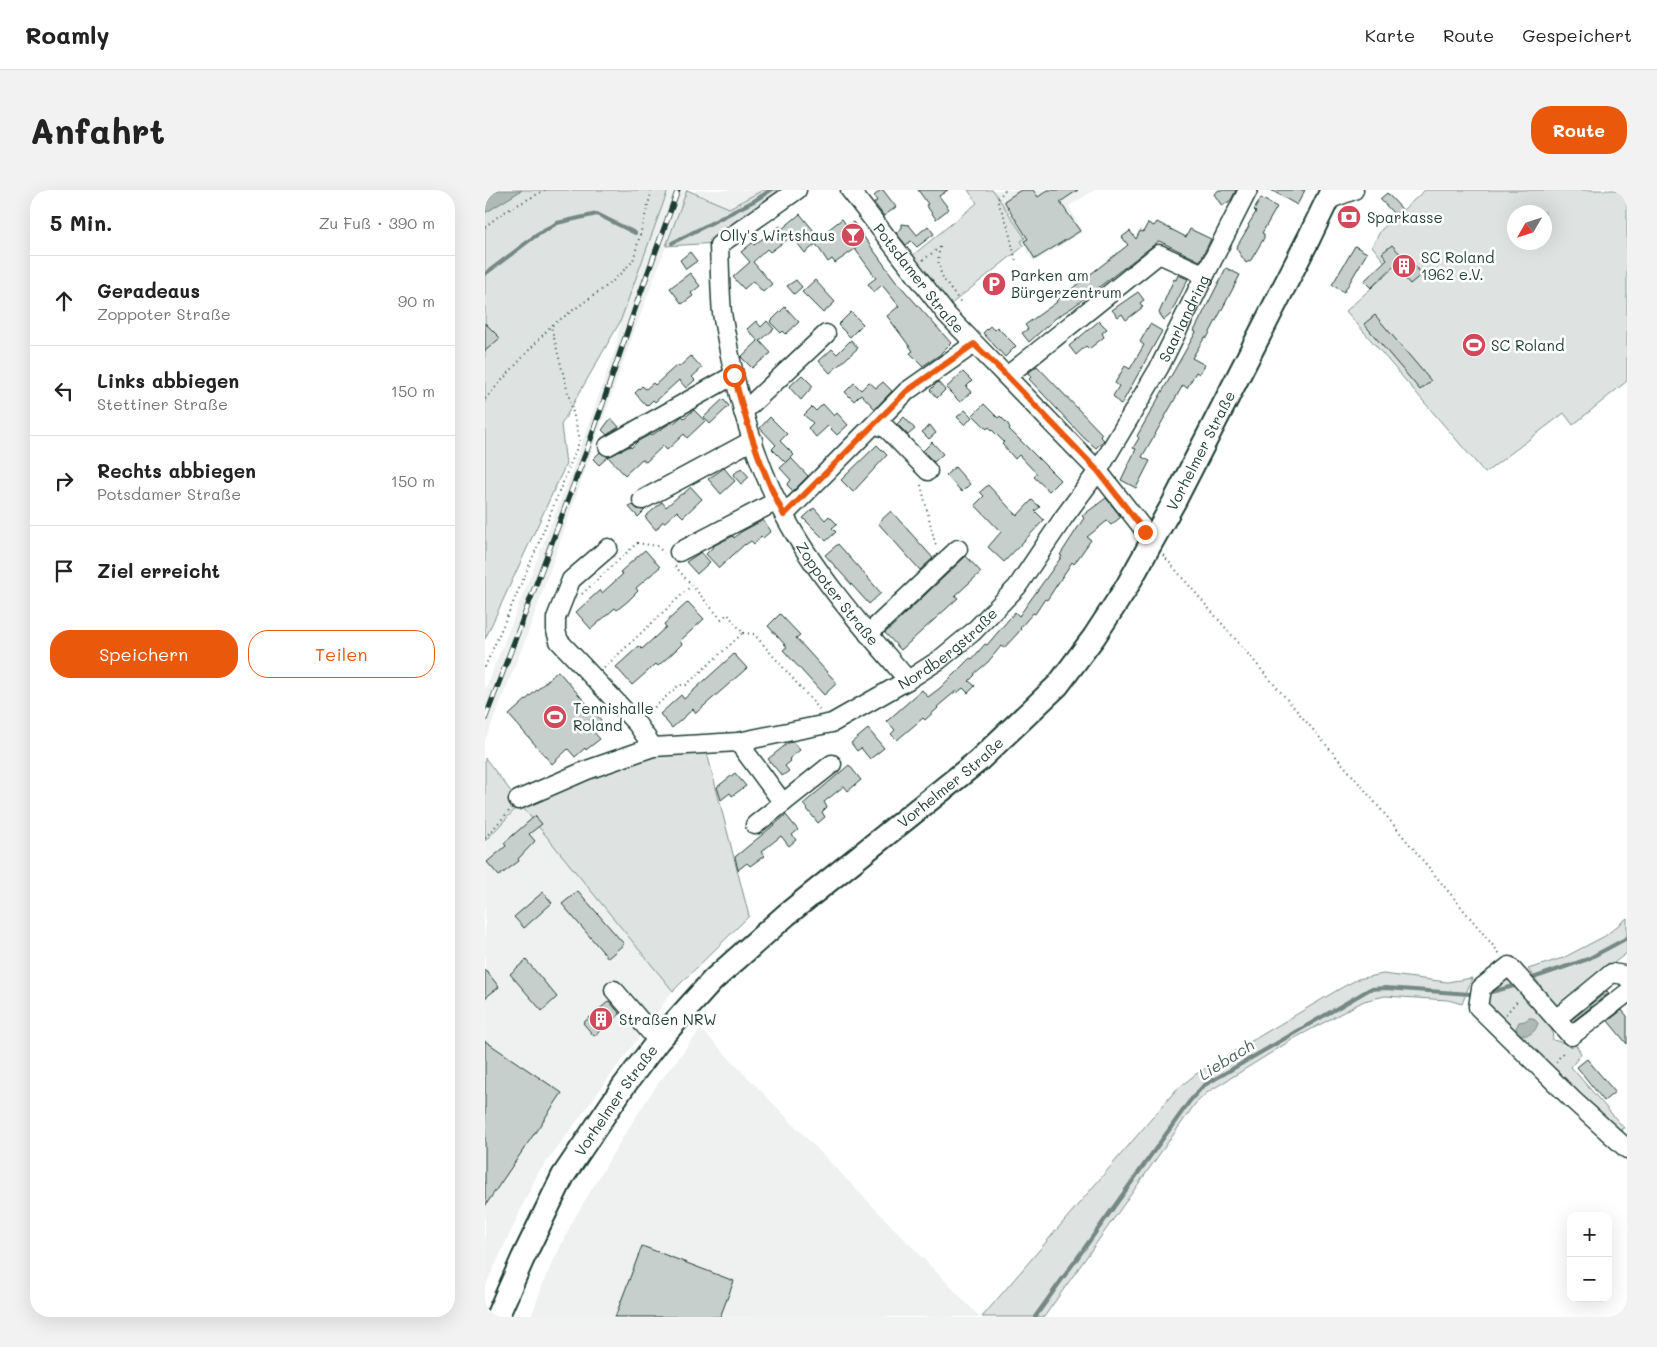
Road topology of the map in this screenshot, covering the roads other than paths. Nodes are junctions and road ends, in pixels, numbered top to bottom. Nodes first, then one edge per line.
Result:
1 (797, 190) edge
2 (850, 190) edge
3 (1248, 190) edge
4 (1354, 190) edge
5 (1330, 195) edge
6 (1205, 275) junction
7 (826, 334) dead end
8 (974, 344) junction
9 (734, 375) junction
10 (1007, 376) junction
11 (743, 412) junction
12 (875, 424) junction
13 (753, 440) junction
14 (608, 446) dead end
15 (928, 471) dead end
16 (1098, 471) junction
17 (642, 500) dead end
18 (780, 508) junction
19 (1153, 542) junction
20 (608, 548) dead end
21 (952, 554) road end
22 (674, 559) road end
23 (868, 634) junction
24 (908, 680) junction
25 (738, 742) junction
26 (653, 747) junction
27 (832, 764) dead end
28 (518, 800) road end
29 (783, 803) junction
30 (755, 825) dead end
31 (1627, 978) edge
32 (614, 990) dead end
33 (1627, 993) edge
34 (1556, 1019) junction
35 (658, 1041) junction
36 (1627, 1148) edge
37 (497, 1317) edge

1 - 9 street, Zoppoter Straße
2 - 8 street, Potsdamer Straße
3 - 6 street
4 - 5 street
5 - 19 main road, Vorhelmer Straße
6 - 10 street, Saarlandring
6 - 16 street, Saarlandring
7 - 11 street
8 - 10 street, Potsdamer Straße
8 - 12 street
9 - 11 street, Zoppoter Straße
9 - 14 street
10 - 16 street, Potsdamer Straße
11 - 13 street, Zoppoter Straße
12 - 15 street
12 - 18 street
13 - 17 street
13 - 18 street, Zoppoter Straße
16 - 19 street, Potsdamer Straße
16 - 24 street, Nordbergstraße
18 - 22 street
18 - 23 street, Zoppoter Straße
19 - 35 main road, Vorhelmer Straße
20 - 26 street
21 - 23 street
23 - 24 street, Zoppoter Straße
24 - 25 street, Nordbergstraße
25 - 26 street, Nordbergstraße
25 - 29 street
26 - 28 street, Nordbergstraße
27 - 29 street
29 - 30 street
31 - 34 street
32 - 35 street
33 - 34 street
34 - 36 street
35 - 37 main road, Vorhelmer Straße

